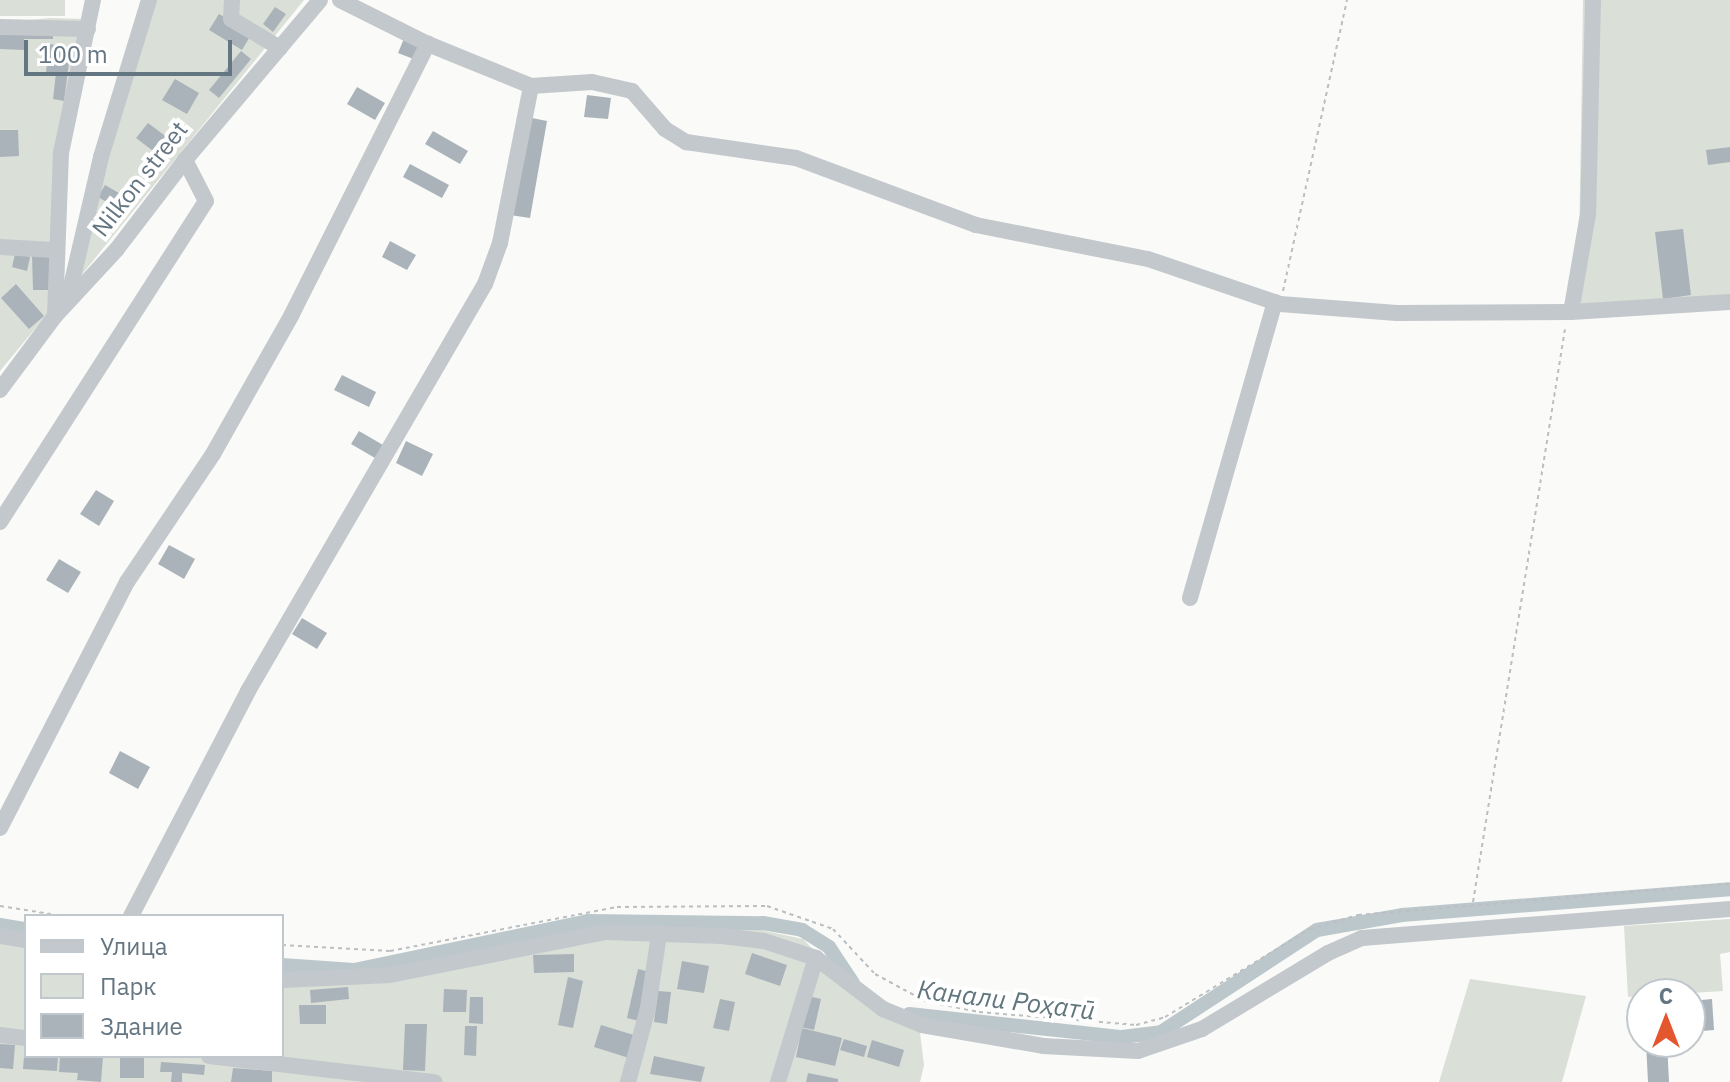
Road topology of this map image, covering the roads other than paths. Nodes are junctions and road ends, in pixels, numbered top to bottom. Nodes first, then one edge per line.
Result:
1 (93, 0) edge
2 (149, 0) edge
3 (232, 0) edge
4 (320, 0) edge
5 (340, 0) edge
6 (1593, 0) edge
7 (0, 27) edge
8 (88, 29) junction
9 (428, 44) junction
10 (280, 48) junction
11 (531, 86) junction
12 (185, 160) junction
13 (0, 247) edge
14 (54, 250) junction
15 (67, 301) junction
16 (1730, 302) edge
17 (1278, 303) junction
18 (1569, 312) junction
19 (55, 316) junction
20 (0, 390) edge
21 (0, 522) edge
22 (1190, 598) dead end
23 (0, 828) edge
24 (1730, 909) edge
25 (132, 914) edge
26 (659, 934) junction
27 (0, 936) edge
28 (24, 940) edge
29 (816, 958) junction
30 (284, 980) edge
31 (0, 1035) edge
32 (24, 1038) edge
33 (226, 1058) edge
34 (435, 1082) edge
35 (628, 1082) edge
36 (778, 1082) edge

1 - 8 street
2 - 15 street
3 - 10 street
4 - 10 street, Nilkon street
5 - 9 street
6 - 18 street
7 - 8 street
8 - 14 street
9 - 11 street
9 - 23 street
10 - 12 street, Nilkon street
11 - 17 street
11 - 25 street
12 - 15 street, Nilkon street
12 - 21 street
13 - 14 street
14 - 19 street
15 - 19 street, Nilkon street
16 - 18 street
17 - 18 street
17 - 22 street
19 - 20 street, Nilkon street
24 - 29 street
26 - 29 street
26 - 30 street
26 - 35 street
27 - 28 street
29 - 36 street
31 - 32 street
33 - 34 street

